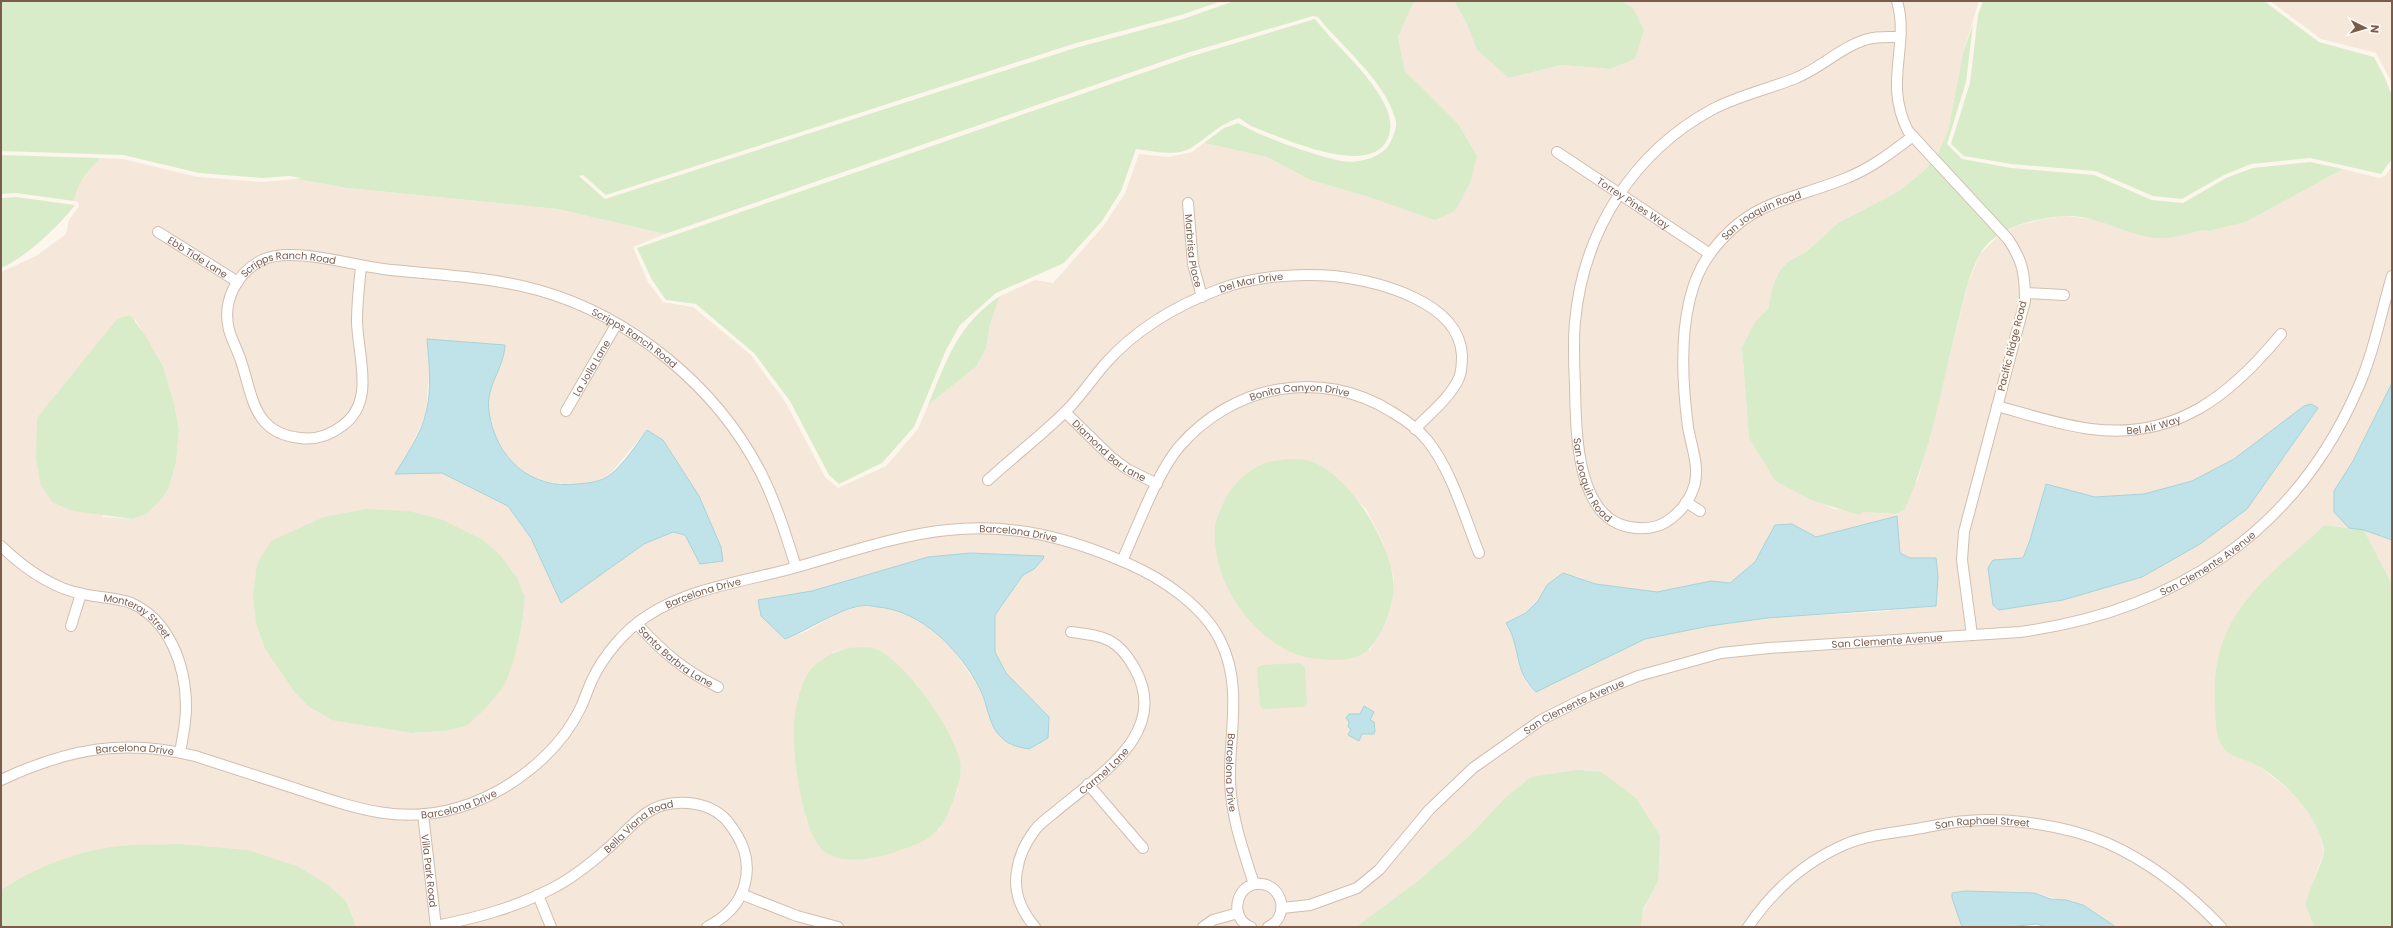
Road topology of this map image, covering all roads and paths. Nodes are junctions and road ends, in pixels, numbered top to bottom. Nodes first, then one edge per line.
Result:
1 (1896, 1) edge
2 (1899, 37) junction
3 (1913, 136) junction
4 (1557, 152) dead end
5 (1619, 194) junction
6 (1188, 203) dead end
7 (158, 232) dead end
8 (1710, 254) junction
9 (361, 266) junction
10 (2392, 276) edge
11 (238, 282) junction
12 (2025, 294) junction
13 (2064, 295) dead end
14 (1202, 297) junction
15 (616, 324) junction
16 (2281, 334) dead end
17 (1996, 406) junction
18 (566, 411) dead end
19 (1065, 412) junction
20 (1415, 429) junction
21 (988, 480) dead end
22 (1157, 484) junction
23 (1686, 502) junction
24 (1700, 511) dead end
25 (1, 546) edge
26 (1479, 553) dead end
27 (1122, 561) junction
28 (796, 567) junction
29 (80, 594) junction
30 (638, 624) junction
31 (71, 626) dead end
32 (1071, 632) dead end
33 (1972, 635) junction
34 (718, 687) dead end
35 (180, 752) junction
36 (1, 780) edge
37 (1088, 784) junction
38 (423, 814) junction
39 (1143, 848) dead end
40 (1254, 884) junction
41 (741, 894) junction
42 (538, 895) junction
43 (1282, 908) junction
44 (1238, 913) junction
45 (436, 927) edge
46 (551, 927) edge
47 (707, 927) edge
48 (838, 927) edge
49 (1035, 927) edge
50 (1203, 927) edge
51 (1251, 927) edge
52 (1268, 927) edge
53 (1748, 927) edge
54 (2221, 927) edge

1 - 2 street, Pacific Ridge Road
2 - 3 street, Pacific Ridge Road
2 - 5 street, San Joaquin Road
3 - 8 street, San Joaquin Road
3 - 12 street, Pacific Ridge Road
4 - 5 street, Torrey Pines Way
5 - 8 street, Torrey Pines Way
5 - 23 street, San Joaquin Road
6 - 14 street, Marbrisa Place
7 - 11 street, Ebb Tide Lane
8 - 23 street, San Joaquin Road
9 - 11 street, Scripps Ranch Road
9 - 11 street, Scripps Ranch Road
9 - 15 street, Scripps Ranch Road
10 - 33 street, San Clemente Avenue
12 - 13 street
12 - 17 street, Pacific Ridge Road
14 - 19 street, Del Mar Drive
14 - 20 street, Del Mar Drive
15 - 18 street, La Jolla Lane
15 - 28 street, Scripps Ranch Road
16 - 17 street, Bel Air Way
17 - 33 street, Pacific Ridge Road
19 - 21 street, Del Mar Drive
19 - 22 street, Diamond Bar Lane
20 - 22 street, Bonita Canyon Drive
20 - 26 street, Bonita Canyon Drive
22 - 27 street, Bonita Canyon Drive
23 - 24 street
25 - 29 street, Monteray Street
27 - 28 street, Barcelona Drive
27 - 40 street, Barcelona Drive
28 - 30 street, Barcelona Drive
29 - 31 street
29 - 35 street, Monteray Street
30 - 34 street, Santa Barbra Lane
30 - 38 street, Barcelona Drive
32 - 37 street, Carmel Lane
33 - 43 street, San Clemente Avenue
35 - 36 street, Barcelona Drive
35 - 38 street, Barcelona Drive
37 - 39 street
37 - 49 street, Carmel Lane
38 - 45 street, Villa Park Road
40 - 43 street
40 - 44 street
41 - 42 street, Bella Viana Road
41 - 47 street, Bella Viana Road
41 - 48 street
42 - 45 street, Bella Viana Road
42 - 46 street
43 - 52 street
44 - 50 street
44 - 51 street
53 - 54 street, San Raphael Street

